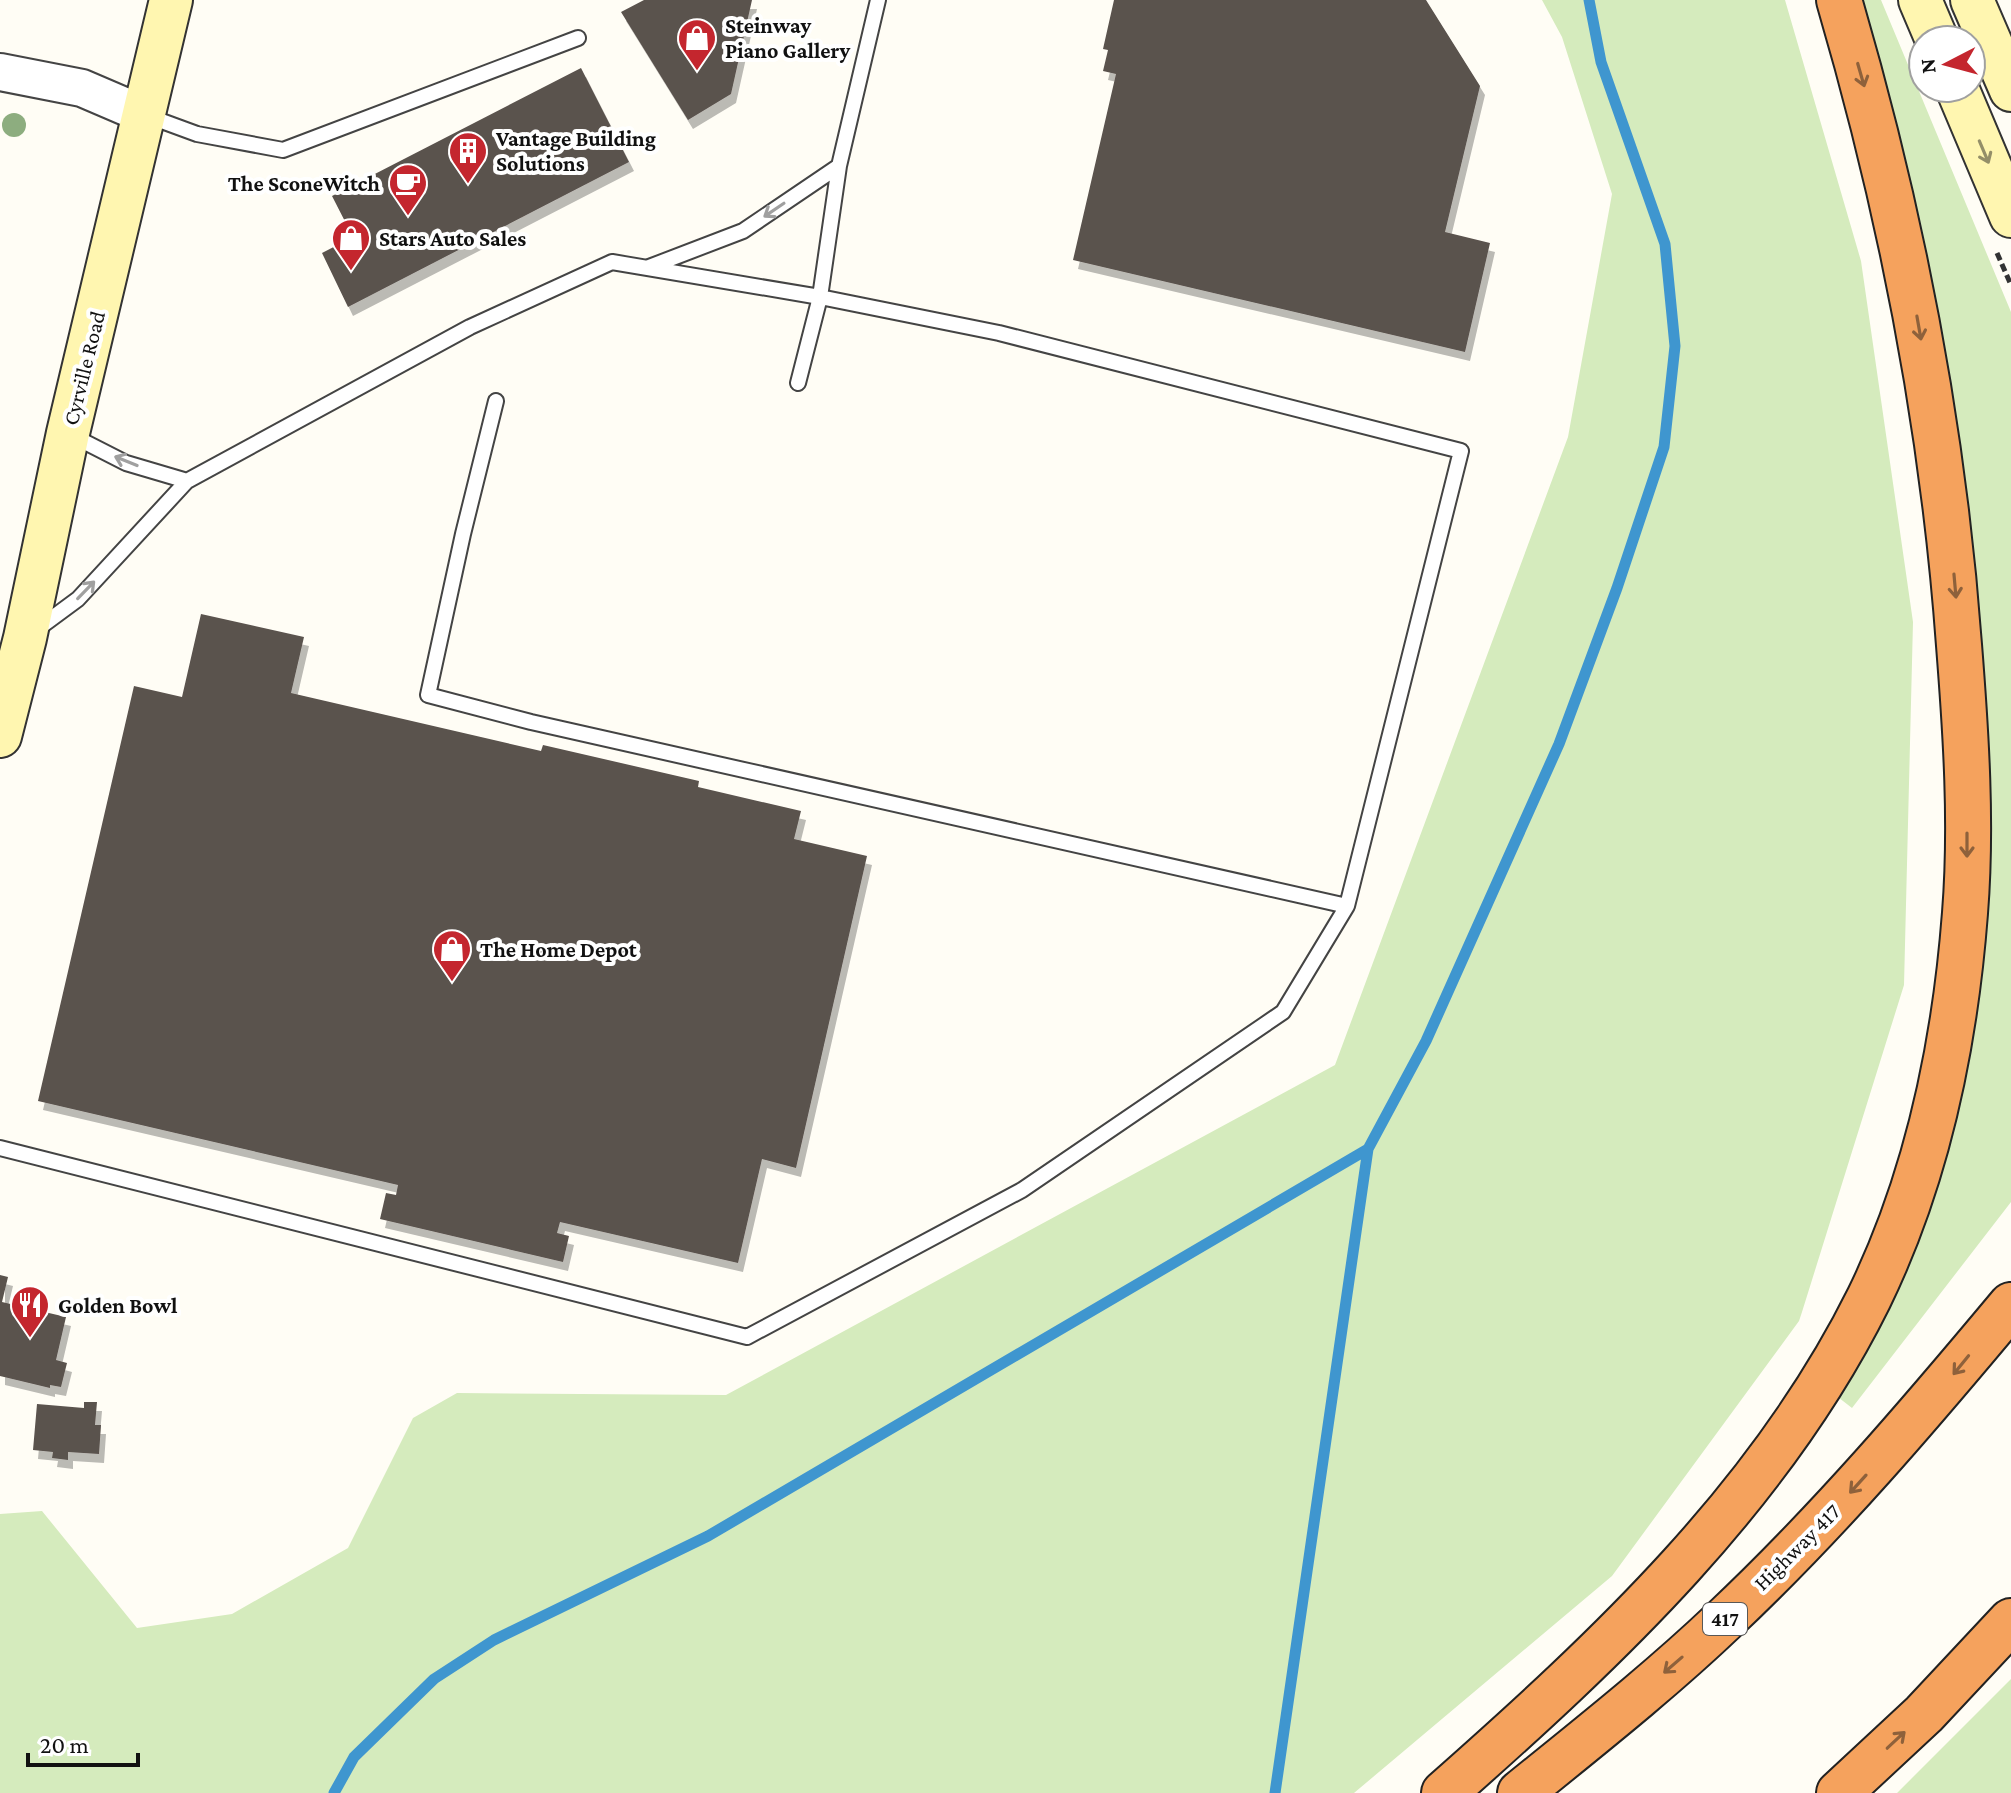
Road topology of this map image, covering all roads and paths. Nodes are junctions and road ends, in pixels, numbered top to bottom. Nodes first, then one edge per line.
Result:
1 (171, 0) edge
2 (878, 0) edge
3 (1839, 0) edge
4 (1920, 0) edge
5 (1972, 0) edge
6 (1930, 24) edge
7 (578, 38) dead end
8 (0, 72) edge
9 (2011, 90) edge
10 (1964, 104) edge
11 (145, 115) junction
12 (839, 166) junction
13 (2011, 216) edge
14 (647, 267) junction
15 (820, 297) junction
16 (798, 383) dead end
17 (496, 401) dead end
18 (68, 433) junction
19 (187, 481) junction
20 (25, 638) junction
21 (0, 736) edge
22 (1347, 906) junction
23 (0, 1148) edge
24 (2011, 1305) edge
25 (2011, 1621) edge
26 (1444, 1793) edge
27 (1520, 1793) edge
28 (1839, 1793) edge

1 - 11 main road, Cyrville Road
2 - 12 lane
3 -> 26 highway
4 - 6 main road
5 - 9 main road
7 - 11 lane
8 - 11 street
10 -> 13 main road
11 - 18 main road, Cyrville Road
12 -> 14 lane
12 - 15 lane
14 - 15 lane
14 - 19 lane
15 - 16 lane
15 - 22 lane
17 - 22 lane
19 -> 18 lane
18 - 20 main road, Cyrville Road
20 -> 19 lane
20 - 21 main road, Cyrville Road
22 - 23 lane
24 -> 27 highway, Highway 417 / 417
28 -> 25 highway

